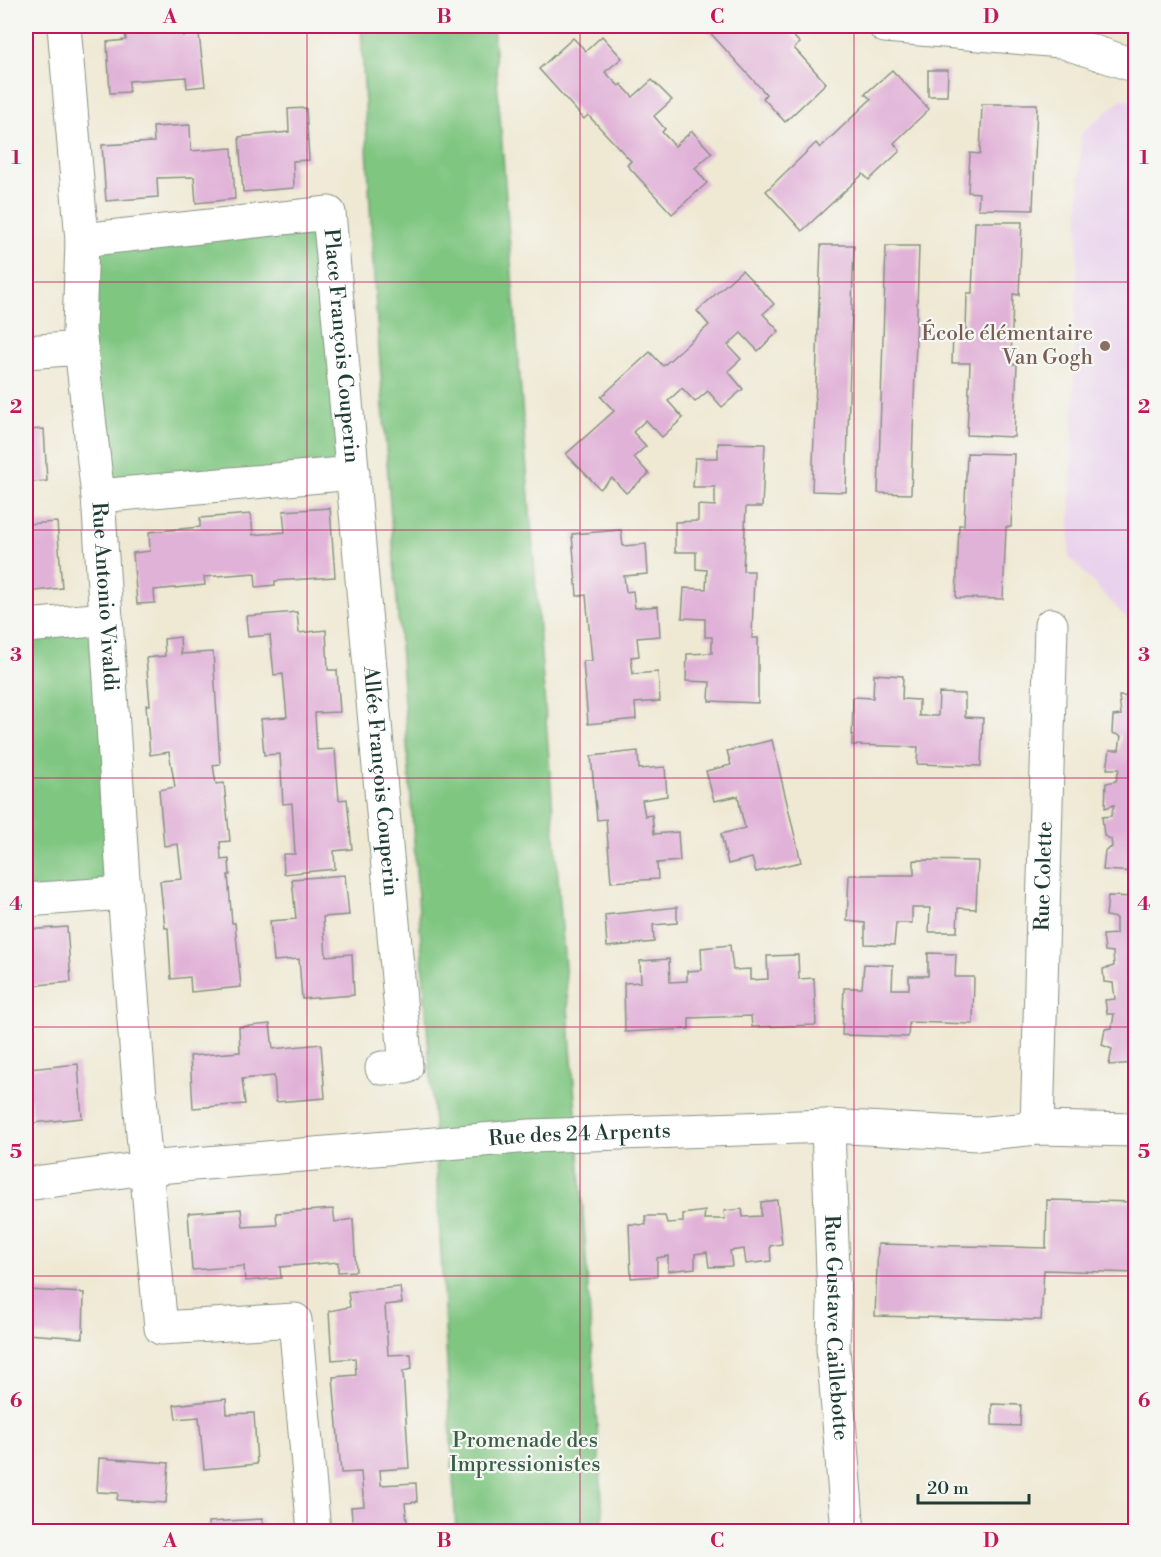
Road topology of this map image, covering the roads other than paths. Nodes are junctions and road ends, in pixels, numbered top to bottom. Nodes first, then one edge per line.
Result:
1 (64, 26) edge
2 (885, 26) edge
3 (1136, 66) edge
4 (82, 240) junction
5 (81, 348) junction
6 (26, 352) edge
7 (353, 473) junction
8 (98, 496) junction
9 (106, 619) junction
10 (1051, 625) dead end
11 (26, 626) edge
12 (124, 892) junction
13 (26, 900) edge
14 (382, 1068) dead end
15 (828, 1126) junction
16 (1037, 1128) junction
17 (1136, 1130) edge
18 (146, 1168) junction
19 (26, 1184) edge
20 (314, 1532) edge
21 (848, 1532) edge

1 - 4 street, Rue Antonio Vivaldi
2 - 3 street
4 - 5 street, Rue Antonio Vivaldi
4 - 7 street, Place François Couperin
5 - 6 street
5 - 8 street, Rue Antonio Vivaldi
7 - 8 street, Place François Couperin
7 - 14 street, Allée François Couperin
8 - 9 street, Rue Antonio Vivaldi
9 - 11 street
9 - 12 street, Rue Antonio Vivaldi
10 - 16 street, Rue Colette
12 - 13 street
12 - 18 street, Rue Antonio Vivaldi
15 - 16 street, Rue des 24 Arpents
15 - 18 street, Rue des 24 Arpents
15 - 21 street, Rue Gustave Caillebotte
16 - 17 street, Rue des 24 Arpents
18 - 19 street, Rue des 24 Arpents
18 - 20 street, Rue Antonio Vivaldi

